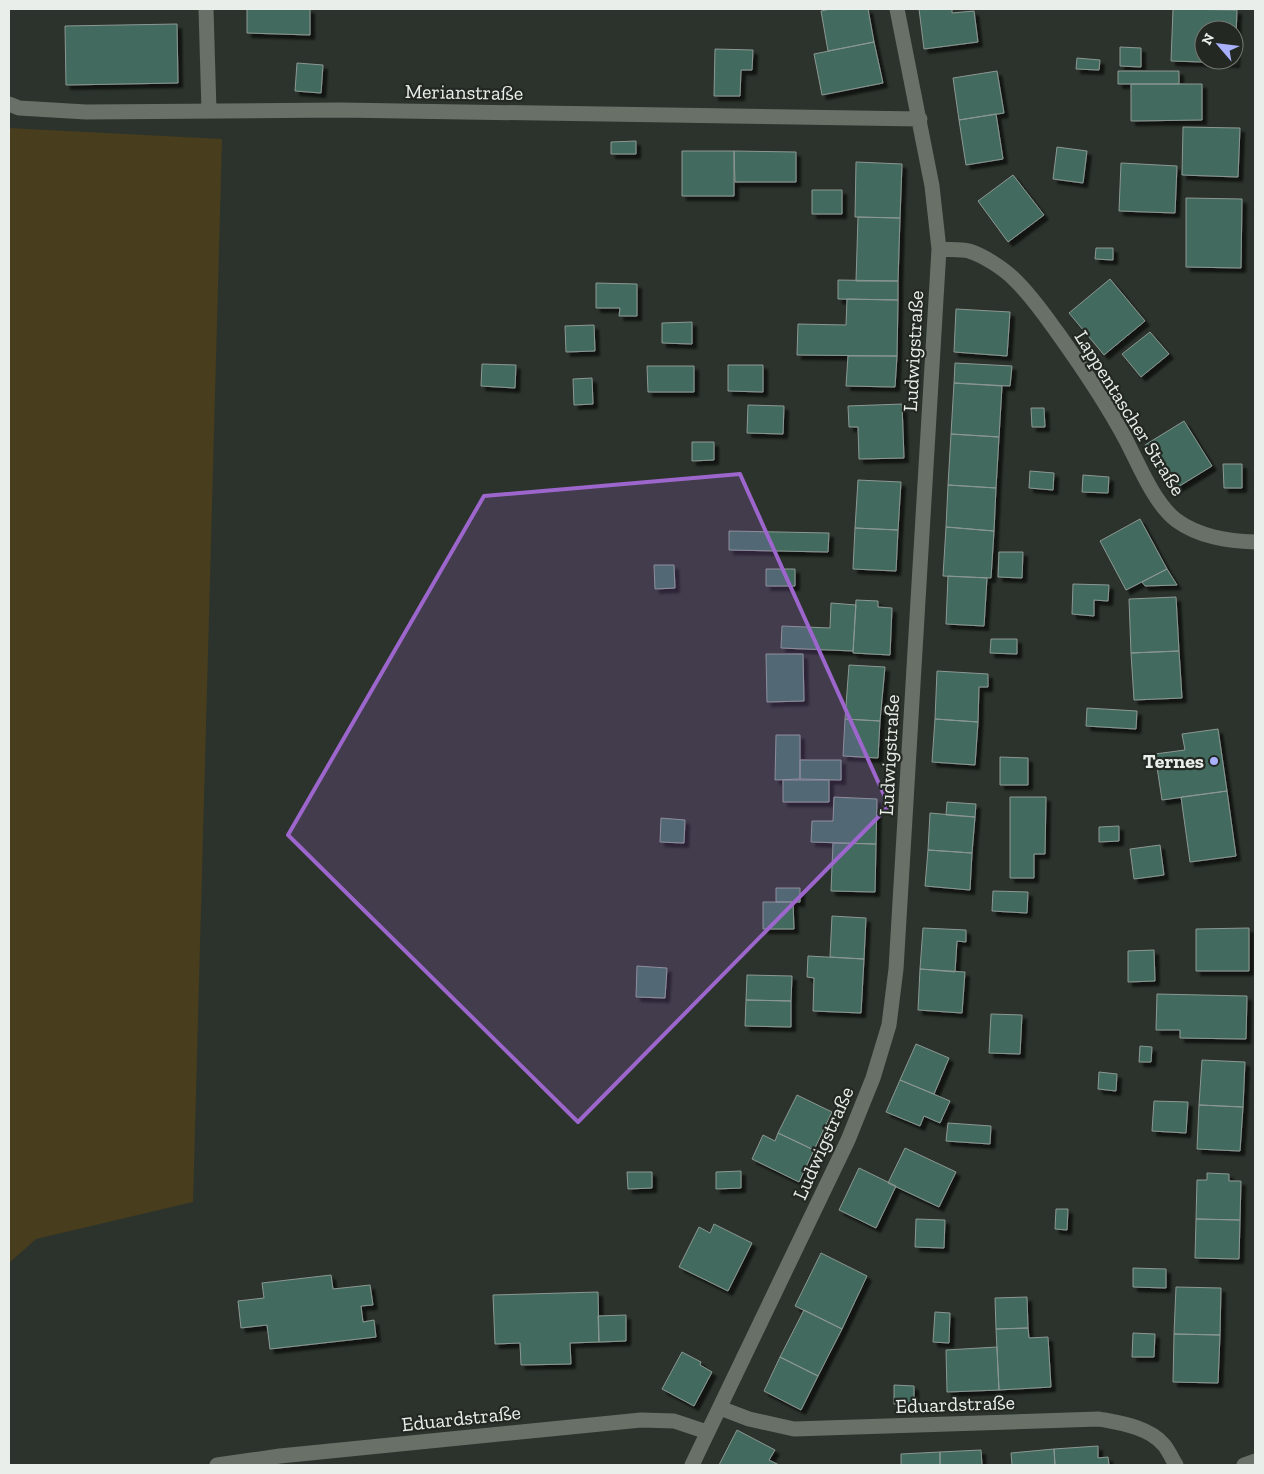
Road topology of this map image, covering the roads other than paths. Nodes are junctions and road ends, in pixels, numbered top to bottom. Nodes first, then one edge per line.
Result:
1 (206, 9) edge
2 (897, 9) edge
3 (9, 104) edge
4 (209, 111) junction
5 (920, 119) junction
6 (939, 249) junction
7 (1255, 542) edge
8 (720, 1408) junction
9 (707, 1432) junction
10 (1255, 1461) edge
11 (217, 1465) edge
12 (692, 1465) edge
13 (1176, 1465) edge
14 (1244, 1465) edge

1 - 4 street
2 - 5 street, Ludwigstraße
3 - 4 street, Merianstraße
4 - 5 street, Merianstraße
5 - 6 street, Ludwigstraße
6 - 7 street, Lappentascher Straße
6 - 8 street, Ludwigstraße
8 - 9 street, Ludwigstraße
8 - 13 street, Eduardstraße
9 - 11 street, Eduardstraße
9 - 12 street, Ludwigstraße
10 - 14 street

